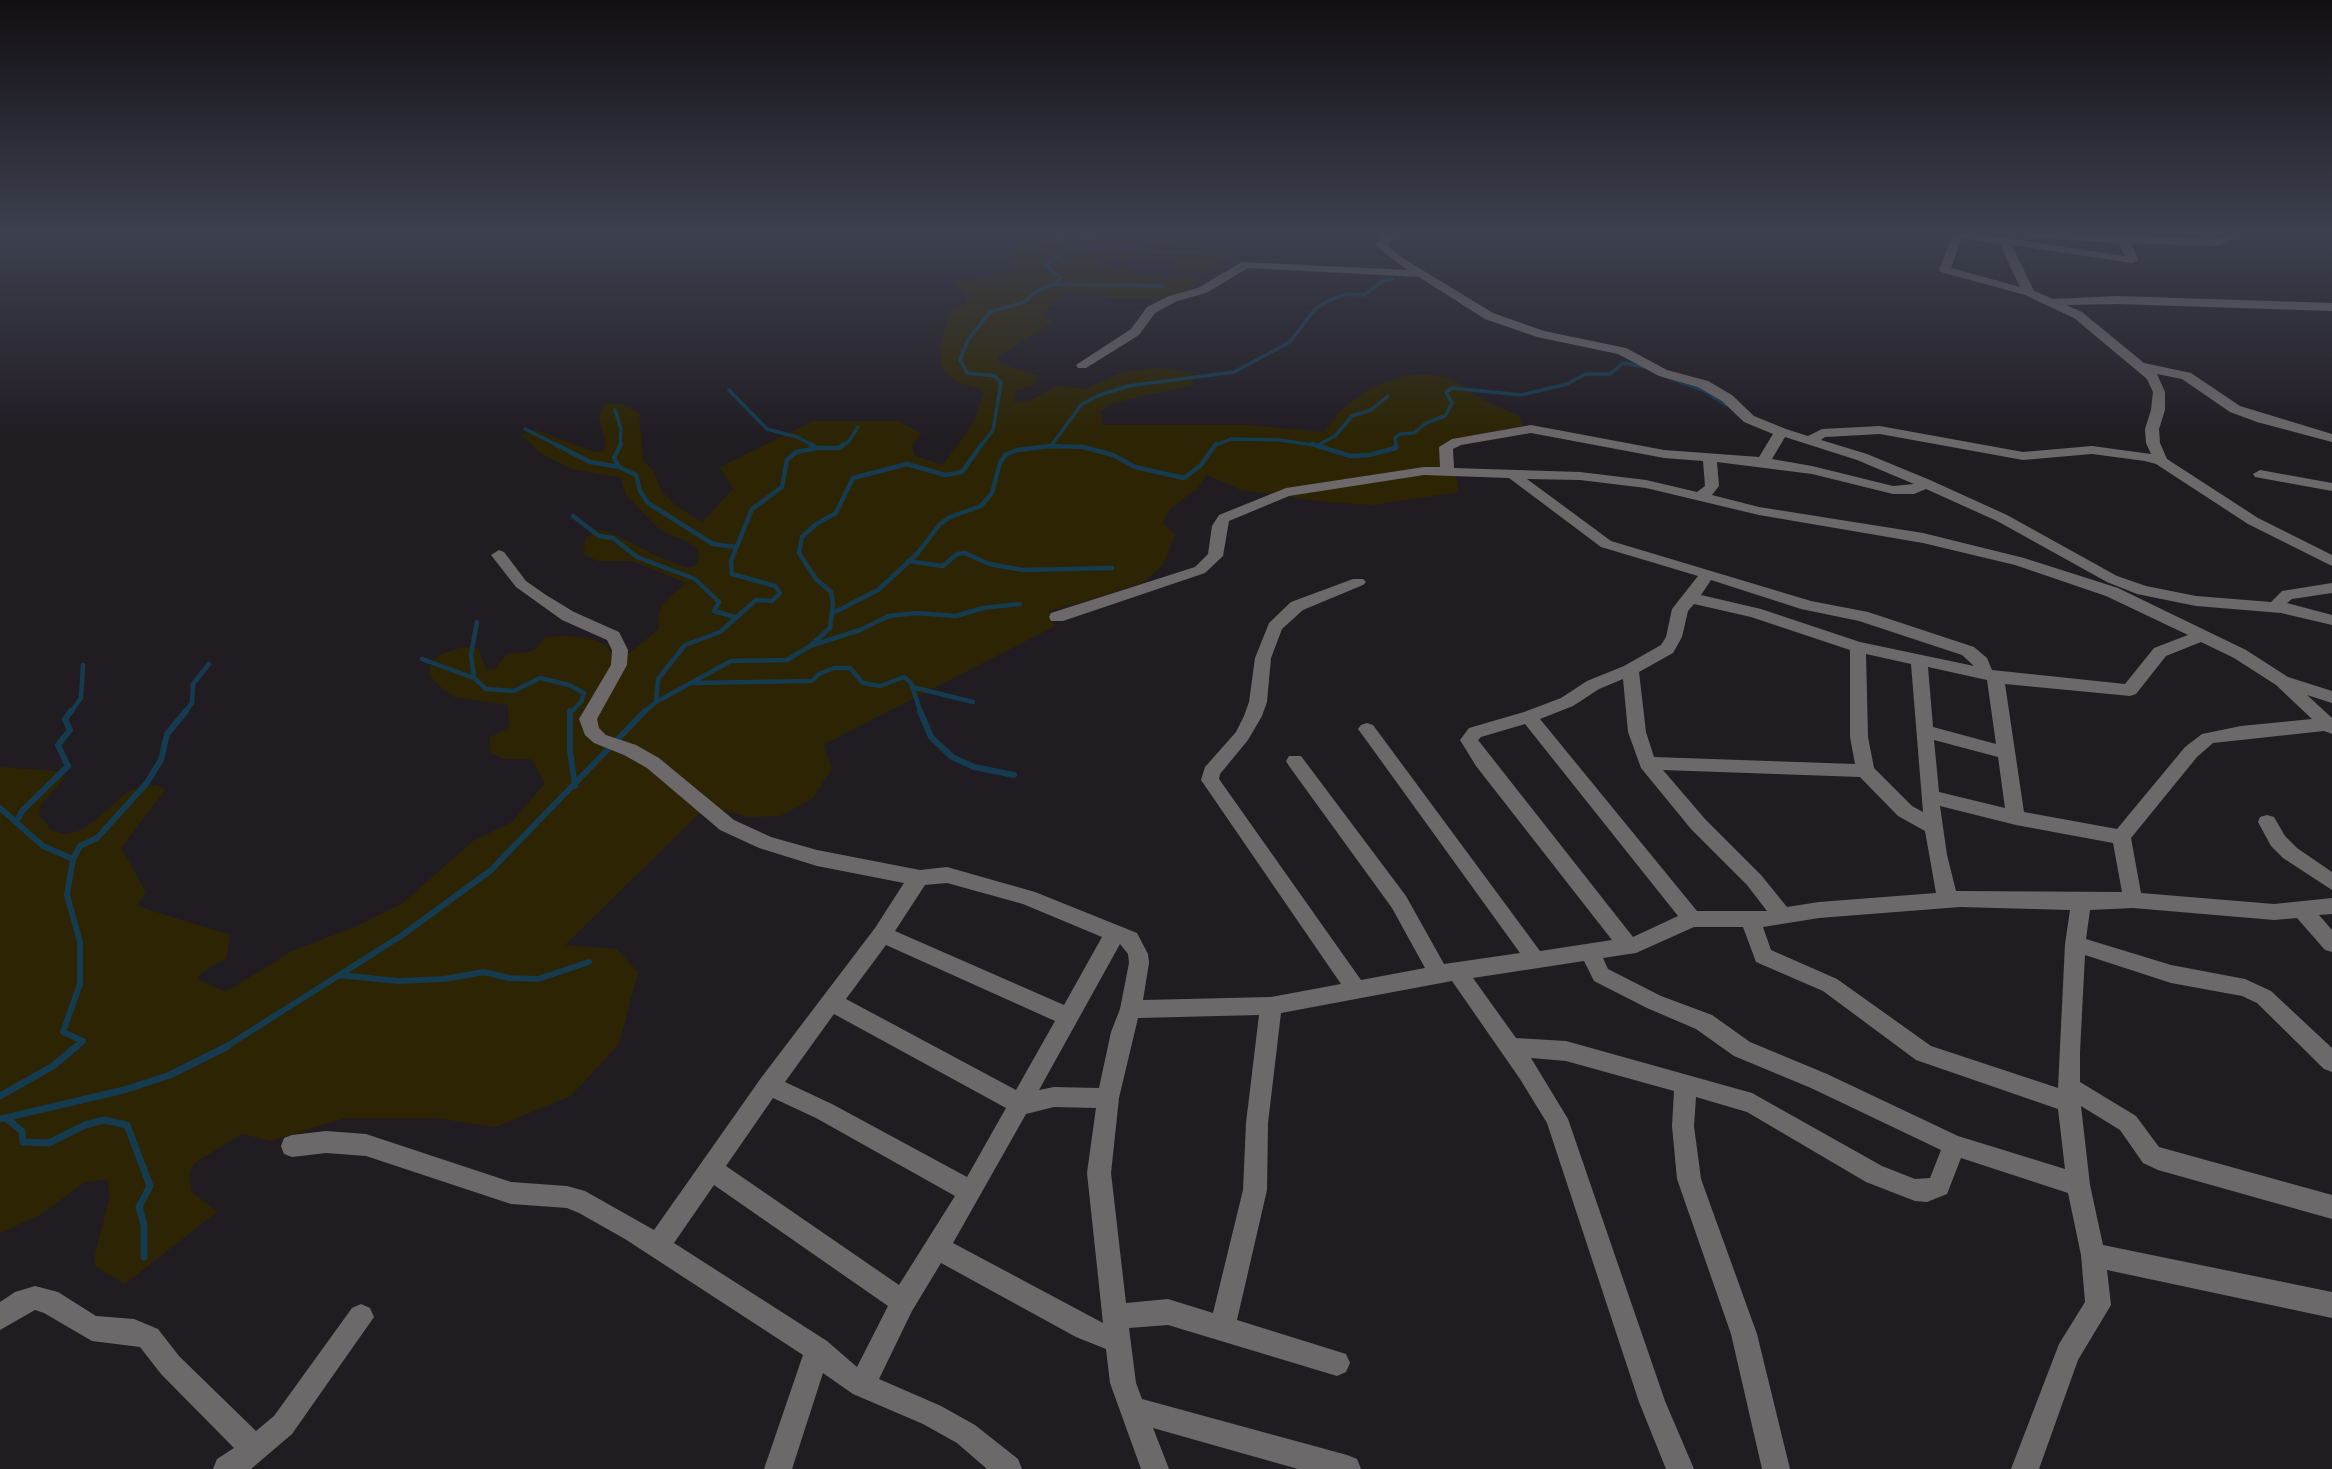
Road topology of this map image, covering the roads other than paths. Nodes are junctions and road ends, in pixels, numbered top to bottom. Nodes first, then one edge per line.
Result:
1 (1166, 303) edge
2 (1468, 303) edge
3 (2054, 303) edge
4 (2196, 303) edge
5 (2332, 307) edge
6 (1082, 365) dead end
7 (2143, 367) junction
8 (1781, 432) junction
9 (2331, 434) edge
10 (1811, 440) junction
11 (1709, 457) junction
12 (2161, 461) junction
13 (1763, 462) junction
14 (1448, 470) junction
15 (1511, 473) junction
16 (2260, 474) dead end
17 (1925, 483) junction
18 (2332, 487) edge
19 (1698, 497) junction
20 (499, 555) dead end
21 (2332, 561) edge
22 (1707, 574) junction
23 (2112, 579) junction
24 (1358, 582) dead end
25 (2096, 585) junction
26 (2332, 588) edge
27 (1691, 598) junction
28 (1801, 603) junction
29 (2281, 608) junction
30 (1057, 617) dead end
31 (2332, 620) edge
32 (1798, 628) junction
33 (2201, 636) junction
34 (1930, 639) junction
35 (1858, 647) junction
36 (1925, 661) junction
37 (1630, 670) junction
38 (1990, 675) junction
39 (2282, 681) junction
40 (2332, 697) edge
41 (1529, 717) junction
42 (2330, 726) edge
43 (1367, 729) dead end
44 (1925, 731) junction
45 (2006, 752) junction
46 (1295, 761) dead end
47 (1647, 763) junction
48 (1865, 771) junction
49 (1930, 797) junction
50 (2016, 818) junction
51 (2267, 822) dead end
52 (1933, 827) junction
53 (2122, 837) junction
54 (920, 878) junction
55 (2332, 882) edge
56 (1948, 900) junction
57 (2133, 900) junction
58 (2081, 902) junction
59 (2332, 906) edge
60 (2302, 910) junction
61 (1782, 916) junction
62 (1692, 919) junction
63 (1751, 920) junction
64 (1115, 933) junction
65 (881, 934) junction
66 (2075, 944) junction
67 (2332, 944) edge
68 (1628, 946) junction
69 (1590, 953) junction
70 (1535, 961) junction
71 (1448, 973) junction
72 (1356, 989) junction
73 (830, 1001) junction
74 (1271, 1006) junction
75 (1131, 1009) junction
76 (1067, 1016) junction
77 (1509, 1046) junction
78 (2332, 1062) edge
79 (1685, 1084) junction
80 (768, 1085) junction
81 (2070, 1095) junction
82 (1108, 1098) junction
83 (1020, 1105) junction
84 (1954, 1145) junction
85 (292, 1146) dead end
86 (711, 1169) junction
87 (2078, 1185) junction
88 (971, 1192) junction
89 (2332, 1207) edge
90 (657, 1248) junction
91 (938, 1248) junction
92 (2093, 1255) junction
93 (903, 1302) junction
94 (2332, 1305) edge
95 (0, 1317) edge
96 (361, 1317) dead end
97 (1223, 1326) junction
98 (1116, 1329) junction
99 (818, 1350) junction
100 (1337, 1363) dead end
101 (862, 1385) junction
102 (1131, 1409) junction
103 (257, 1449) junction
104 (227, 1469) edge
105 (778, 1469) edge
106 (1008, 1469) edge
107 (1155, 1469) edge
108 (1347, 1469) edge
109 (1680, 1469) edge
110 (1776, 1469) edge
111 (2025, 1469) edge

1 - 6 street
2 - 8 street
3 - 7 street
4 - 5 street
7 - 9 street
7 - 12 street
8 - 10 street
8 - 13 street
10 - 12 street
10 - 17 street
11 - 13 street
11 - 14 street
11 - 19 street
12 - 21 street
13 - 17 street
14 - 15 street
14 - 30 street
15 - 19 street
15 - 22 street
16 - 18 street
17 - 23 street
19 - 25 street
20 - 54 street
22 - 27 street
22 - 28 street
23 - 25 street
23 - 29 street
24 - 72 street
25 - 33 street
26 - 29 street
27 - 32 street
27 - 37 street
28 - 32 street
28 - 34 street
29 - 31 street
32 - 35 street
33 - 38 street
33 - 39 street
34 - 36 street
34 - 38 street
35 - 36 street
35 - 48 street
36 - 38 street
36 - 44 street
37 - 41 street
37 - 47 street
38 - 45 street
39 - 40 street
39 - 42 street
41 - 62 street
41 - 68 street
42 - 53 street
43 - 70 street
44 - 45 street
44 - 49 street
45 - 50 street
46 - 71 street
47 - 48 street
47 - 61 street
48 - 52 street
49 - 50 street
49 - 52 street
50 - 53 street
51 - 55 street
52 - 56 street
53 - 57 street
54 - 64 street
54 - 65 street
56 - 58 street
56 - 61 street
57 - 58 street
57 - 60 street
58 - 66 street
59 - 60 street
60 - 67 street
61 - 63 street
62 - 63 street
62 - 68 street
63 - 81 street
64 - 75 street
64 - 76 street
65 - 73 street
65 - 76 street
66 - 78 street
66 - 81 street
68 - 69 street
69 - 70 street
69 - 84 street
70 - 71 street
71 - 72 street
71 - 77 street
72 - 74 street
73 - 80 street
73 - 83 street
74 - 75 street
74 - 97 street
75 - 82 street
76 - 83 street
77 - 79 street
77 - 109 street
79 - 84 street
79 - 110 street
80 - 86 street
80 - 88 street
81 - 87 street
81 - 89 street
82 - 83 street
82 - 98 street
83 - 88 street
84 - 87 street
85 - 90 street
86 - 90 street
86 - 93 street
87 - 92 street
88 - 91 street
90 - 99 street
91 - 93 street
91 - 98 street
92 - 94 street
92 - 111 street
93 - 101 street
95 - 103 street
96 - 103 street
97 - 98 street
97 - 100 street
98 - 102 street
99 - 101 street
99 - 105 street
101 - 106 street
102 - 107 street
102 - 108 street
103 - 104 street

